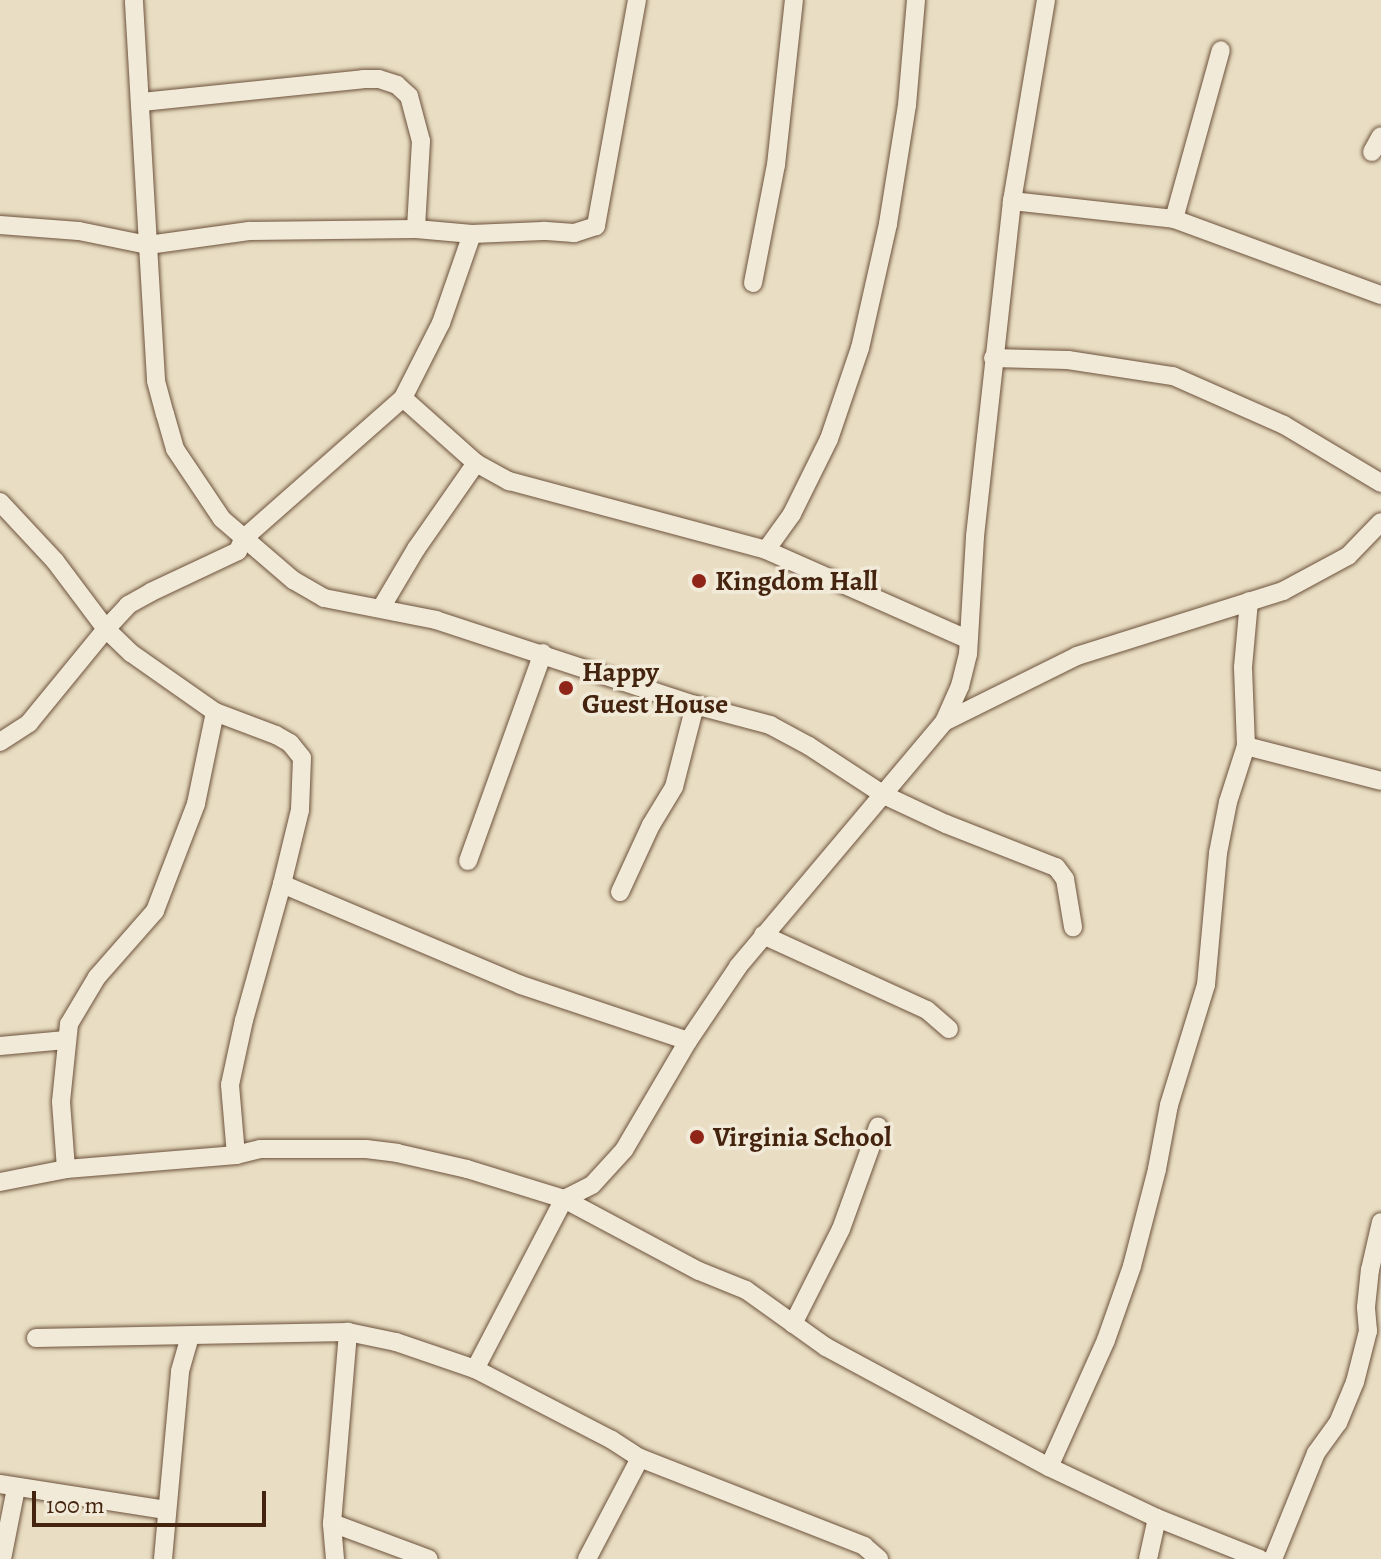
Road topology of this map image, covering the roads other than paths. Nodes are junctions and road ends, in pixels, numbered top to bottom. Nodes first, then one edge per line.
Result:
1 (134, 0) edge
2 (637, 0) edge
3 (794, 0) edge
4 (916, 0) edge
5 (1046, 0) edge
6 (1221, 50) dead end
7 (142, 102) junction
8 (1012, 201) junction
9 (1174, 219) junction
10 (0, 225) edge
11 (416, 229) junction
12 (472, 234) junction
13 (148, 245) junction
14 (753, 283) dead end
15 (1381, 295) edge
16 (993, 358) junction
17 (403, 398) junction
18 (476, 463) junction
19 (1381, 483) edge
20 (0, 502) edge
21 (1381, 522) edge
22 (243, 539) junction
23 (766, 550) junction
24 (1249, 601) junction
25 (381, 608) junction
26 (106, 629) junction
27 (967, 639) junction
28 (543, 653) junction
29 (695, 705) junction
30 (215, 712) junction
31 (944, 722) junction
32 (0, 742) edge
33 (1246, 746) junction
34 (1381, 781) edge
35 (884, 795) junction
36 (468, 861) dead end
37 (282, 884) junction
38 (620, 892) dead end
39 (1073, 927) dead end
40 (763, 935) junction
41 (949, 1029) dead end
42 (66, 1040) junction
43 (688, 1041) junction
44 (0, 1046) edge
45 (878, 1127) dead end
46 (236, 1155) junction
47 (66, 1169) junction
48 (0, 1182) edge
49 (564, 1199) junction
50 (1381, 1222) edge
51 (793, 1324) junction
52 (348, 1332) junction
53 (1375, 1333) edge
54 (190, 1335) junction
55 (36, 1338) dead end
56 (475, 1369) junction
57 (640, 1458) junction
58 (1049, 1467) junction
59 (8, 1486) edge
60 (166, 1510) junction
61 (1157, 1518) junction
62 (332, 1523) junction
63 (2, 1559) edge
64 (163, 1559) edge
65 (335, 1559) edge
66 (429, 1559) edge
67 (587, 1559) edge
68 (879, 1559) edge
69 (1148, 1559) edge
70 (1260, 1559) edge
71 (1273, 1559) edge

1 - 7 street
2 - 12 street
3 - 14 street
4 - 23 street
5 - 8 street
6 - 9 street
7 - 11 street
7 - 13 street
8 - 9 street
8 - 16 street
9 - 15 street
10 - 13 street
11 - 12 street
11 - 13 street
12 - 17 street
13 - 22 street
16 - 19 street
16 - 27 street
17 - 18 street
17 - 22 street
18 - 23 street
18 - 25 street
20 - 26 street
21 - 24 street
22 - 25 street
22 - 26 street
23 - 27 street
24 - 31 street
24 - 33 street
25 - 28 street
26 - 30 street
26 - 32 street
27 - 31 street
28 - 29 street
28 - 36 street
29 - 35 street
29 - 38 street
30 - 37 street
30 - 42 street
31 - 35 street
33 - 34 street
33 - 58 street
35 - 39 street
35 - 40 street
37 - 43 street
37 - 46 street
40 - 41 street
40 - 43 street
42 - 44 street
42 - 47 street
43 - 49 street
45 - 51 street
46 - 47 street
46 - 49 street
47 - 48 street
49 - 51 street
49 - 56 street
50 - 53 street
51 - 58 street
52 - 54 street
52 - 56 street
52 - 62 street
53 - 71 street
54 - 55 street
54 - 60 street
56 - 57 street
57 - 67 street
57 - 68 street
58 - 61 street
59 - 60 street
59 - 63 street
60 - 64 street
61 - 69 street
61 - 70 street
62 - 65 street
62 - 66 street

